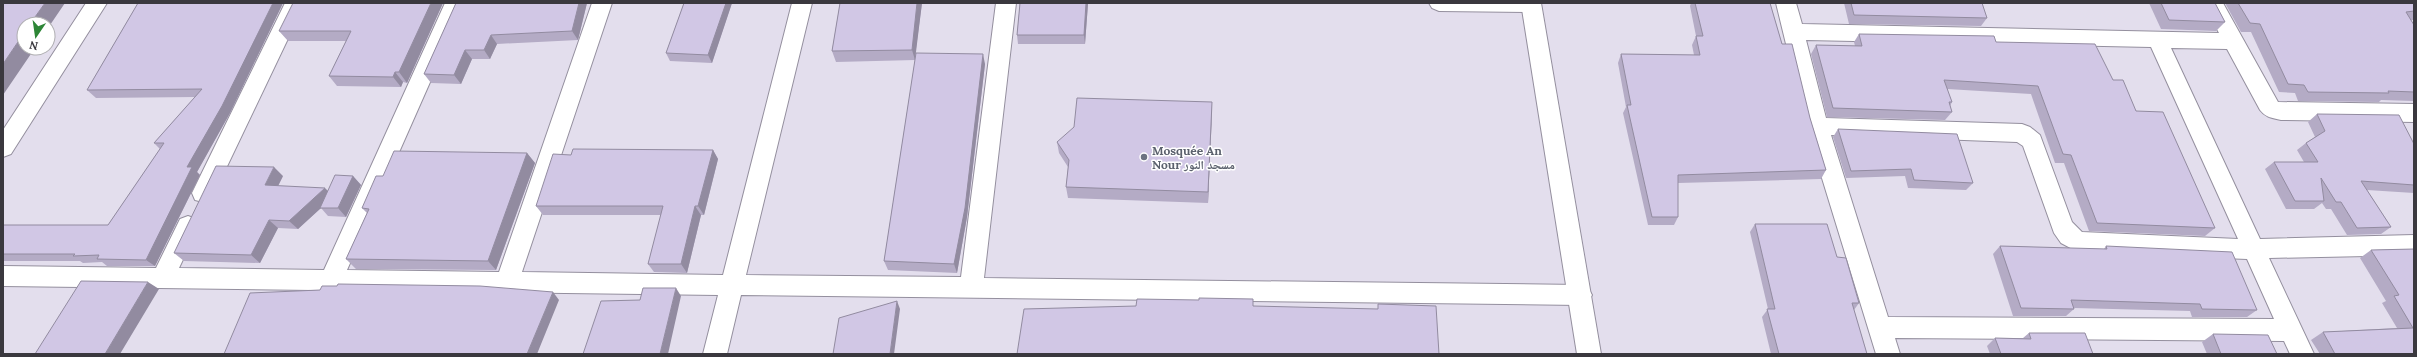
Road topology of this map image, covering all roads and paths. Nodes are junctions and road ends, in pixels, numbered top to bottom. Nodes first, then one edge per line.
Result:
1 (97, 3) edge
2 (295, 3) edge
3 (455, 3) edge
4 (602, 3) edge
5 (802, 3) edge
6 (1006, 3) edge
7 (1439, 3) edge
8 (1786, 3) edge
9 (2213, 3) edge
10 (1531, 4) edge
11 (1794, 32) junction
12 (2157, 39) junction
13 (2232, 41) junction
14 (2414, 114) edge
15 (1817, 126) junction
16 (3, 148) edge
17 (2414, 245) edge
18 (2253, 249) junction
19 (3, 276) edge
20 (162, 279) junction
21 (331, 280) junction
22 (507, 282) junction
23 (732, 285) junction
24 (971, 288) junction
25 (1580, 295) junction
26 (1880, 327) junction
27 (2291, 330) junction
28 (715, 354) edge
29 (1589, 354) edge
30 (1888, 354) edge
31 (2302, 354) edge

1 - 16 street
2 - 20 street
3 - 21 street
4 - 22 street
5 - 23 street
6 - 24 street
7 - 10 street
8 - 11 street
9 - 13 street
10 - 25 street
11 - 12 street
11 - 15 street
12 - 13 street
12 - 18 street
13 - 14 street
15 - 18 street
15 - 26 street
17 - 18 street
18 - 27 street
19 - 20 street
20 - 21 street
21 - 22 street
22 - 23 street
23 - 24 street
23 - 28 street
24 - 25 street
25 - 29 street
26 - 27 street
26 - 30 street
27 - 31 street

